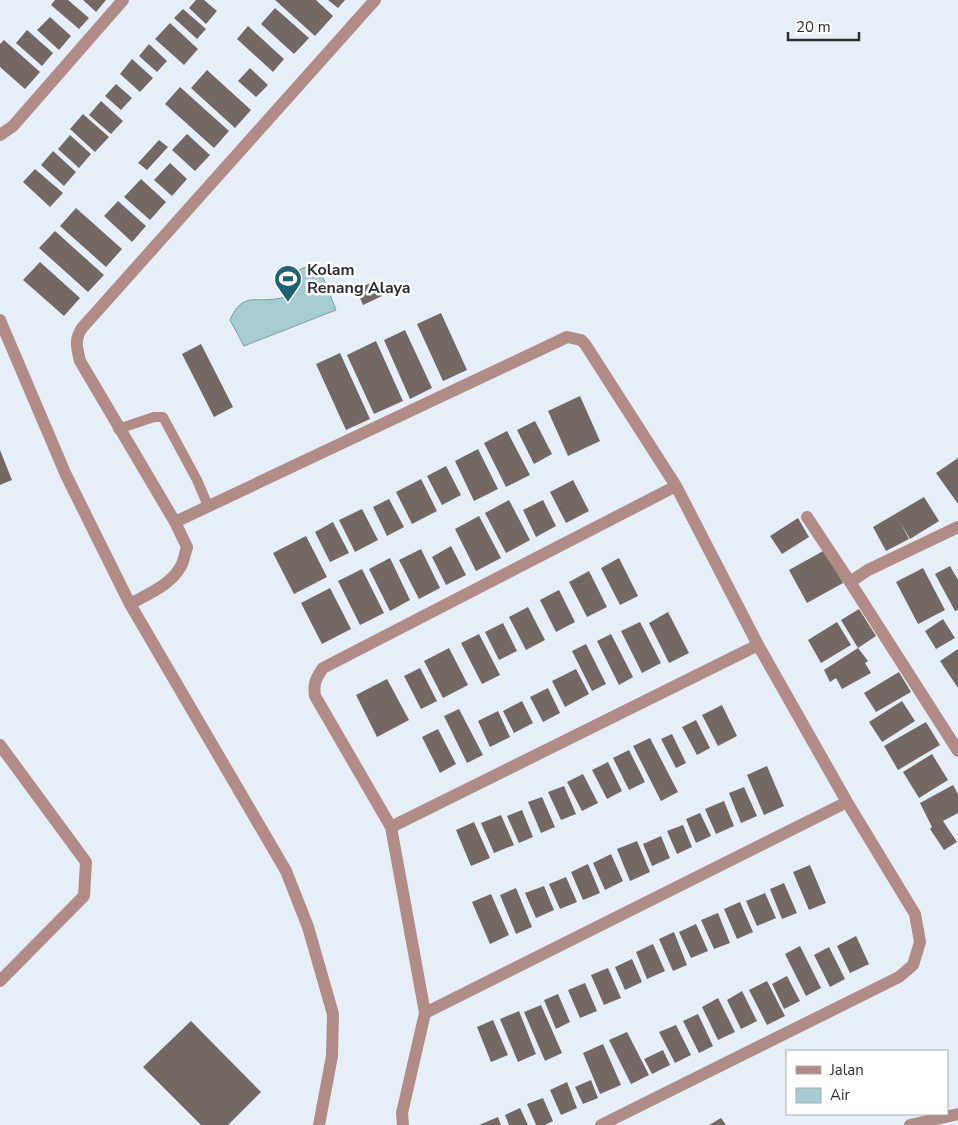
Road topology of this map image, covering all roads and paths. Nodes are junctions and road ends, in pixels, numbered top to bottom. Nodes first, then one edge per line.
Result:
1 (123, 0) edge
2 (375, 0) edge
3 (0, 136) edge
4 (0, 320) edge
5 (118, 429) junction
6 (676, 486) junction
7 (208, 506) junction
8 (807, 517) dead end
9 (175, 522) junction
10 (958, 527) edge
11 (850, 582) junction
12 (130, 604) junction
13 (758, 645) junction
14 (0, 745) edge
15 (958, 751) edge
16 (847, 802) junction
17 (390, 827) junction
18 (0, 981) edge
19 (425, 1013) junction
20 (958, 1114) edge
21 (319, 1125) edge
22 (404, 1125) edge
23 (601, 1125) edge
24 (910, 1125) edge

1 - 3 street
2 - 5 street
4 - 12 street
5 - 7 lane
5 - 9 street
6 - 7 street
6 - 13 street
6 - 17 street
7 - 9 street
8 - 11 street
9 - 12 street
10 - 11 street
11 - 15 street
12 - 21 street
13 - 16 street
13 - 17 street
14 - 18 street
16 - 19 street
16 - 23 street
17 - 19 street
19 - 22 street
20 - 24 street

